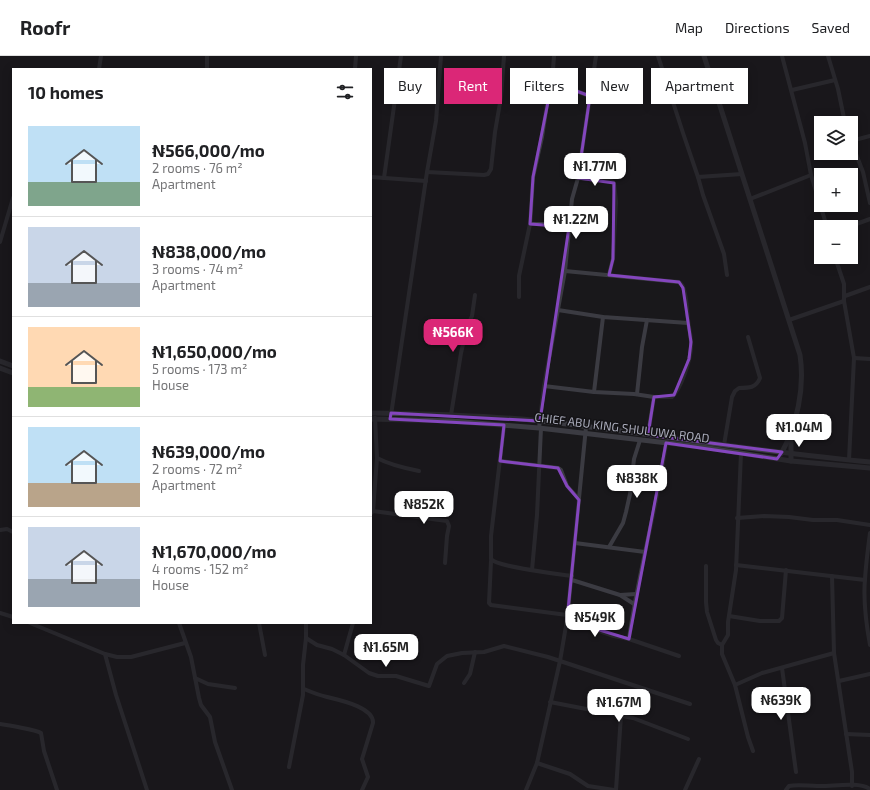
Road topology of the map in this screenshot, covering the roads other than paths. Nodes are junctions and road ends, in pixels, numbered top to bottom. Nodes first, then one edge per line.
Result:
1 (101, 56) edge
2 (208, 56) edge
3 (356, 56) edge
4 (401, 56) edge
5 (442, 56) edge
6 (504, 56) edge
7 (554, 56) edge
8 (596, 56) edge
9 (658, 56) edge
10 (704, 56) edge
11 (782, 56) edge
12 (828, 56) edge
13 (99, 68) edge
14 (207, 68) edge
15 (355, 68) edge
16 (553, 68) edge
17 (594, 68) edge
18 (835, 80) junction
19 (792, 90) junction
20 (547, 104) edge
21 (589, 104) edge
22 (843, 116) edge
23 (870, 136) edge
24 (858, 139) edge
25 (858, 158) edge
26 (427, 172) junction
27 (742, 174) junction
28 (811, 175) junction
29 (372, 177) edge
30 (698, 177) junction
31 (384, 178) junction
32 (578, 178) junction
33 (426, 181) junction
34 (869, 189) edge
35 (750, 199) junction
36 (12, 201) edge
37 (870, 203) edge
38 (870, 219) edge
39 (825, 220) edge
40 (858, 223) edge
41 (530, 224) junction
42 (569, 227) junction
43 (0, 242) edge
44 (837, 264) edge
45 (565, 271) junction
46 (609, 275) junction
47 (727, 275) dead end
48 (870, 287) edge
49 (475, 295) dead end
50 (845, 296) junction
51 (519, 297) dead end
52 (844, 301) junction
53 (558, 310) junction
54 (603, 317) junction
55 (647, 320) junction
56 (789, 320) junction
57 (688, 323) junction
58 (748, 337) dead end
59 (854, 358) junction
60 (870, 359) edge
61 (0, 361) edge
62 (12, 366) edge
63 (0, 368) edge
64 (12, 372) edge
65 (544, 386) junction
66 (594, 392) junction
67 (637, 394) junction
68 (654, 397) junction
69 (391, 413) junction
70 (451, 415) junction
71 (373, 416) edge
72 (390, 419) junction
73 (540, 421) junction
74 (504, 425) junction
75 (540, 428) junction
76 (586, 428) junction
77 (586, 434) junction
78 (648, 435) junction
79 (640, 440) junction
80 (666, 443) junction
81 (789, 444) junction
82 (724, 445) junction
83 (770, 451) junction
84 (782, 452) junction
85 (791, 453) junction
86 (741, 454) junction
87 (798, 454) junction
88 (377, 458) junction
89 (778, 459) junction
90 (850, 460) junction
91 (500, 461) junction
92 (791, 461) junction
93 (870, 462) edge
94 (540, 466) junction
95 (870, 468) edge
96 (419, 471) dead end
97 (579, 498) junction
98 (372, 512) edge
99 (738, 518) junction
100 (870, 525) edge
101 (0, 530) edge
102 (12, 532) edge
103 (870, 533) edge
104 (575, 543) junction
105 (609, 547) junction
106 (645, 552) junction
107 (491, 561) junction
108 (445, 563) dead end
109 (736, 565) junction
110 (706, 566) dead end
111 (532, 570) junction
112 (786, 570) junction
113 (832, 576) junction
114 (572, 578) junction
115 (864, 580) junction
116 (636, 594) junction
117 (620, 595) junction
118 (634, 604) junction
119 (0, 612) edge
120 (729, 616) junction
121 (12, 617) edge
122 (567, 617) junction
123 (868, 621) edge
124 (32, 624) edge
125 (179, 624) edge
126 (259, 624) edge
127 (306, 624) edge
128 (352, 624) edge
129 (306, 638) junction
130 (629, 639) junction
131 (185, 643) junction
132 (722, 645) junction
133 (870, 645) edge
134 (475, 652) junction
135 (344, 653) junction
136 (834, 653) junction
137 (105, 654) junction
138 (265, 655) dead end
139 (679, 656) dead end
140 (560, 661) junction
141 (782, 668) junction
142 (870, 674) edge
143 (195, 678) junction
144 (838, 681) junction
145 (464, 683) dead end
146 (735, 685) junction
147 (235, 688) dead end
148 (304, 689) junction
149 (550, 702) junction
150 (690, 704) dead end
151 (621, 715) junction
152 (0, 724) edge
153 (846, 734) junction
154 (870, 735) edge
155 (688, 739) dead end
156 (753, 751) dead end
157 (699, 759) dead end
158 (537, 763) junction
159 (289, 767) dead end
160 (796, 772) dead end
161 (852, 786) junction
162 (870, 789) edge
163 (57, 790) edge
164 (147, 790) edge
165 (232, 790) edge
166 (362, 790) edge
167 (526, 790) edge
168 (615, 790) edge
169 (685, 790) edge
170 (786, 790) edge

1 - 13 street
2 - 14 street
3 - 15 street
4 - 31 street
5 - 26 street
6 - 26 street
7 - 16 street
8 - 17 street
9 - 30 street
10 - 27 street
11 - 19 street
12 - 18 street
18 - 19 street
18 - 22 street
19 - 28 street
20 - 41 street
21 - 32 street
23 - 24 street
25 - 34 street
26 - 33 street
27 - 30 street
27 - 35 street
28 - 35 street
28 - 39 street
29 - 31 street
30 - 47 street
31 - 33 street
32 - 42 street
32 - 46 street
33 - 69 street
34 - 37 street
35 - 56 street
36 - 43 street
38 - 40 street
41 - 42 street
41 - 51 street
42 - 45 street
44 - 50 street
45 - 46 street
45 - 53 street
46 - 57 street
48 - 50 street
49 - 70 street
50 - 52 street
52 - 56 street
52 - 59 street
53 - 54 street
53 - 65 street
54 - 55 street
54 - 66 street
55 - 57 street
55 - 67 street
56 - 81 street
57 - 68 street
58 - 82 street
59 - 60 street
59 - 90 street
61 - 62 street
63 - 64 street
65 - 66 street
65 - 73 street
66 - 67 street
67 - 68 street
68 - 78 street
69 - 70 street
69 - 71 street
69 - 72 street
70 - 73 street
71 - 72 street, CHIEF ABU KING SHULUWA ROAD
71 - 88 street
72 - 74 street, CHIEF ABU KING SHULUWA ROAD
73 - 75 street
73 - 76 street
74 - 75 street, CHIEF ABU KING SHULUWA ROAD
74 - 91 street
75 - 77 street, CHIEF ABU KING SHULUWA ROAD
75 - 94 street
76 - 77 street
76 - 78 street
77 - 79 street, CHIEF ABU KING SHULUWA ROAD
77 - 97 street
78 - 82 street
79 - 80 street, CHIEF ABU KING SHULUWA ROAD
79 - 105 street
80 - 86 street, CHIEF ABU KING SHULUWA ROAD
80 - 106 street
81 - 83 street
81 - 84 street
81 - 85 street
81 - 87 street
82 - 83 street
83 - 84 street
84 - 85 street
84 - 89 street
85 - 87 street
85 - 92 street
86 - 89 street, CHIEF ABU KING SHULUWA ROAD
86 - 99 street
87 - 90 street
88 - 96 street
88 - 98 street
89 - 92 street, CHIEF ABU KING SHULUWA ROAD
90 - 93 street
91 - 94 street
91 - 107 street
92 - 95 street, CHIEF ABU KING SHULUWA ROAD
94 - 97 street
94 - 111 street
97 - 104 street
98 - 108 street
99 - 100 street
99 - 109 street
101 - 102 street
103 - 115 street
104 - 105 street
104 - 114 street
105 - 106 street
106 - 116 street
107 - 111 street
107 - 122 street
109 - 112 street
109 - 120 street
110 - 132 street
111 - 114 street
112 - 113 street
112 - 120 street
113 - 115 street
113 - 136 street
114 - 117 street
114 - 122 street
115 - 123 street
116 - 117 street
116 - 118 street
117 - 118 street
118 - 130 street
119 - 121 street
120 - 132 street
122 - 130 street
122 - 140 street
123 - 133 street
124 - 137 street
125 - 131 street
126 - 138 street
127 - 129 street
128 - 135 street
129 - 135 street
129 - 148 street
130 - 139 street
131 - 137 street
131 - 143 street
132 - 146 street
134 - 135 street
134 - 140 street
134 - 145 street
136 - 141 street
136 - 144 street
137 - 164 street
140 - 149 street
140 - 150 street
141 - 146 street
141 - 160 street
142 - 144 street
143 - 147 street
143 - 165 street
144 - 153 street
146 - 156 street
148 - 159 street
148 - 166 street
149 - 151 street
149 - 158 street
151 - 155 street
151 - 168 street
152 - 163 street
153 - 154 street
153 - 161 street
157 - 169 street
158 - 167 street
158 - 168 street
161 - 162 street
161 - 170 street

